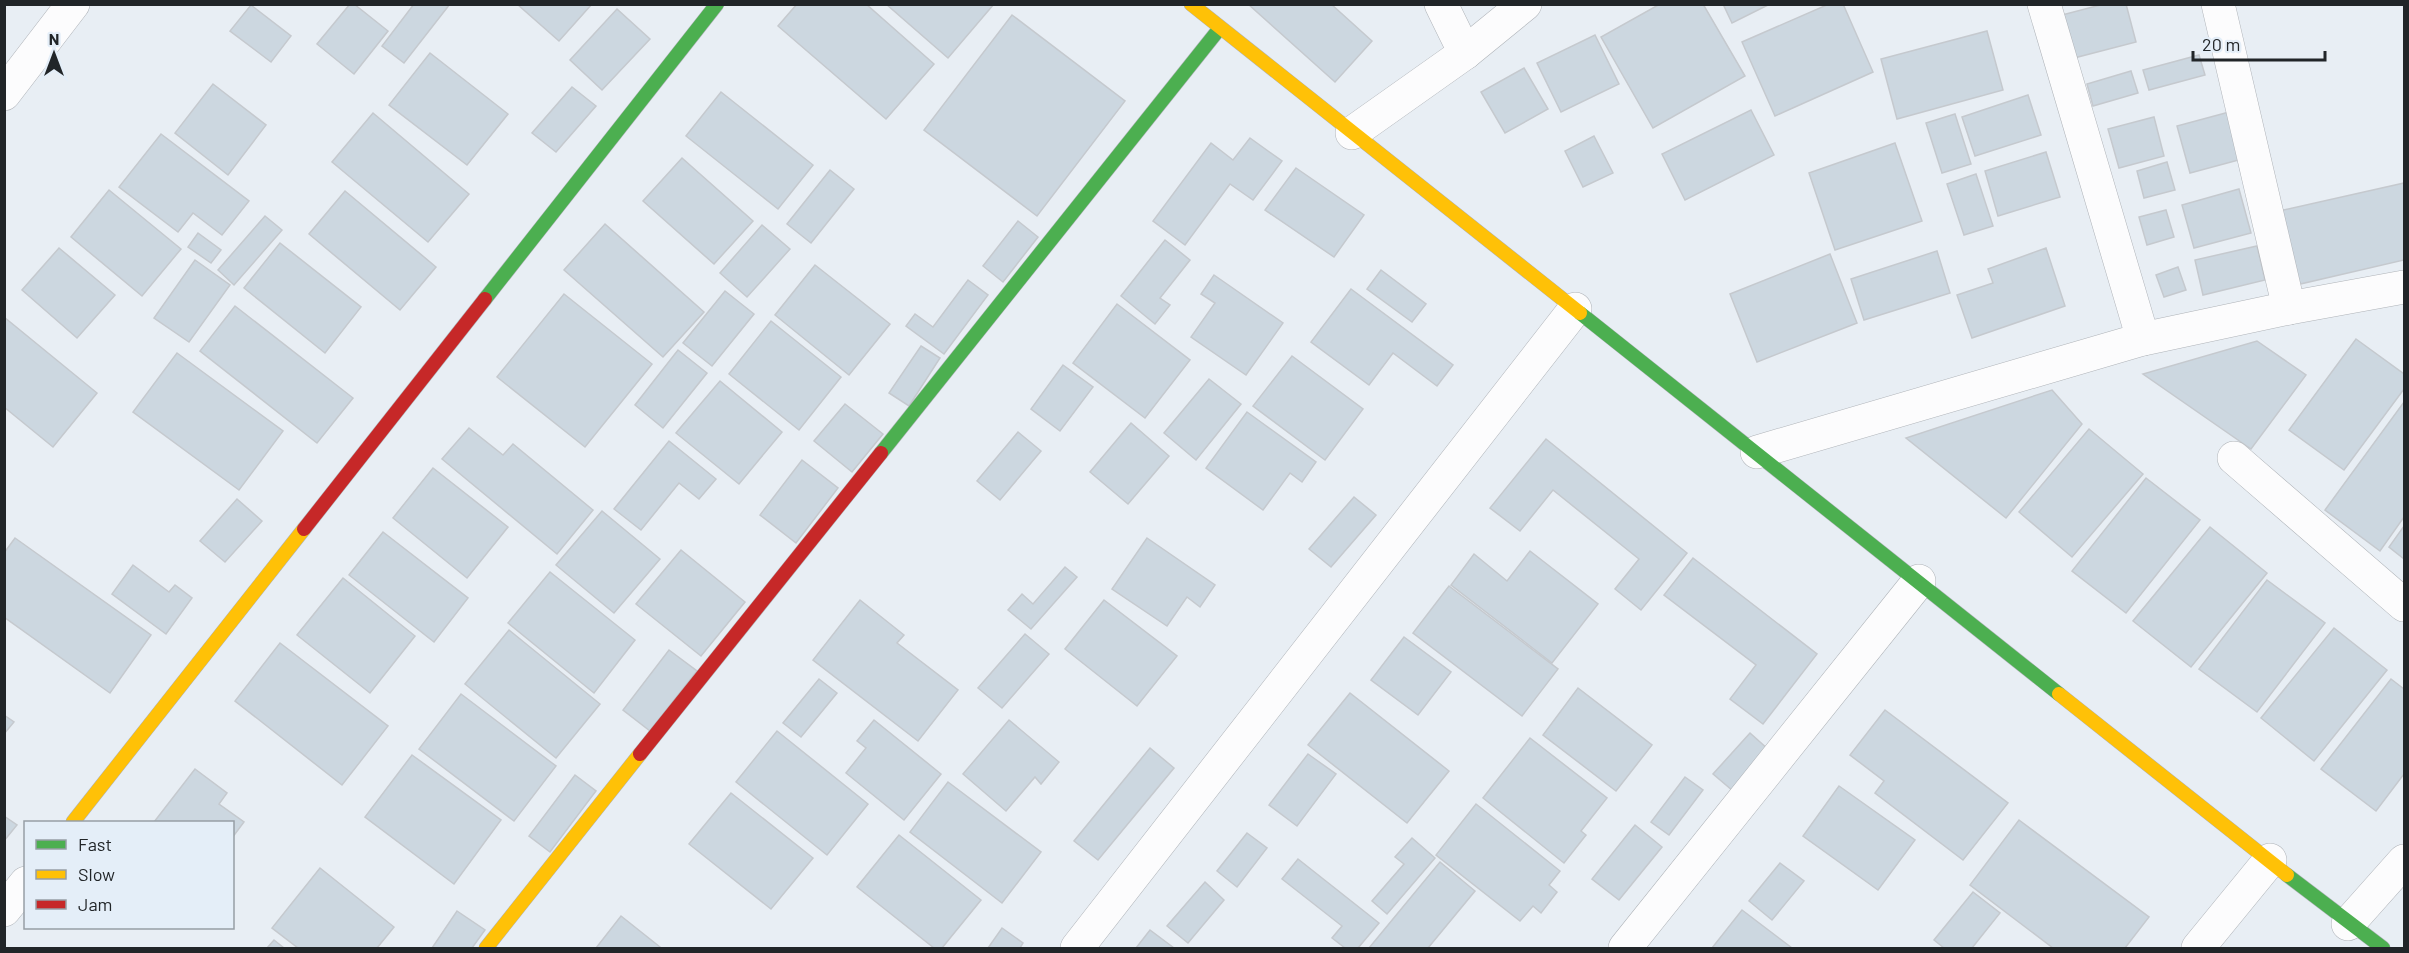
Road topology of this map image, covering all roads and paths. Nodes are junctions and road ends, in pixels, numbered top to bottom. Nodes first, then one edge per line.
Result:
1 (73, 4) edge
2 (717, 4) edge
3 (1191, 4) edge
4 (1441, 4) edge
5 (1525, 4) edge
6 (2044, 4) edge
7 (2218, 4) edge
8 (1220, 28) junction
9 (1465, 53) junction
10 (4, 94) edge
11 (1352, 133) junction
12 (2404, 287) edge
13 (2289, 308) junction
14 (1575, 309) junction
15 (2143, 339) junction
16 (1757, 452) junction
17 (2234, 458) dead end
18 (1919, 581) junction
19 (2404, 605) edge
20 (74, 821) edge
21 (2271, 860) junction
22 (2404, 861) edge
23 (24, 885) edge
24 (4, 910) edge
25 (2348, 924) junction
26 (486, 948) edge
27 (1077, 948) edge
28 (1625, 948) edge
29 (2198, 948) edge
30 (2383, 948) edge

1 - 10 street
2 - 20 street
3 - 8 street
4 - 9 street
5 - 9 street
6 - 15 street
7 - 13 street
8 - 11 street
8 - 26 street
9 - 11 street
11 - 14 street
12 - 13 street
13 - 15 street
14 - 16 street
14 - 27 street
15 - 16 street
16 - 18 street
17 - 19 street
18 - 21 street
18 - 28 street
21 - 25 street
21 - 29 street
22 - 25 street
23 - 24 street
25 - 30 street

